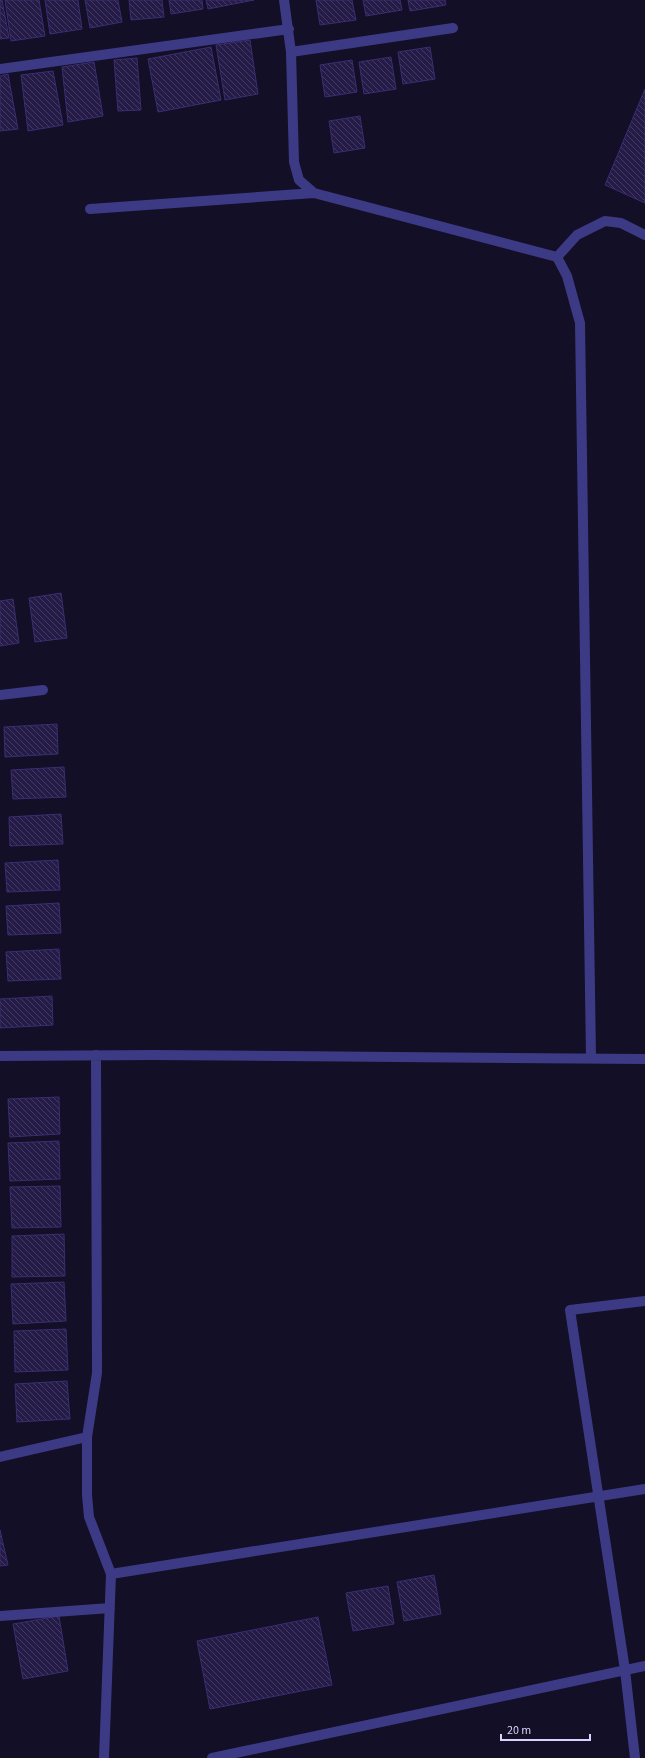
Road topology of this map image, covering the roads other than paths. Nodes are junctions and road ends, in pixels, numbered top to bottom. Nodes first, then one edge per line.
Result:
1 (284, 0) edge
2 (453, 28) dead end
3 (289, 29) junction
4 (291, 52) junction
5 (0, 69) edge
6 (314, 193) junction
7 (90, 209) dead end
8 (645, 235) edge
9 (557, 257) junction
10 (42, 690) dead end
11 (0, 695) edge
12 (96, 1055) junction
13 (0, 1056) edge
14 (591, 1058) junction
15 (645, 1059) edge
16 (645, 1302) edge
17 (87, 1437) junction
18 (0, 1456) edge
19 (645, 1489) edge
20 (598, 1497) junction
21 (111, 1574) junction
22 (110, 1608) junction
23 (0, 1616) edge
24 (645, 1666) edge
25 (625, 1670) junction
26 (104, 1758) edge
27 (212, 1758) edge
28 (635, 1758) edge

1 - 3 street
2 - 4 street
3 - 4 street
3 - 5 street
4 - 6 street
6 - 7 street
6 - 9 street
8 - 9 street
9 - 14 street
10 - 11 street
12 - 13 street
12 - 14 street
12 - 17 street
14 - 15 street
16 - 20 street
17 - 18 street
17 - 21 street
19 - 20 street
20 - 21 street
20 - 25 street
21 - 22 street
22 - 23 street
22 - 26 street
24 - 25 street
25 - 27 street
25 - 28 street

